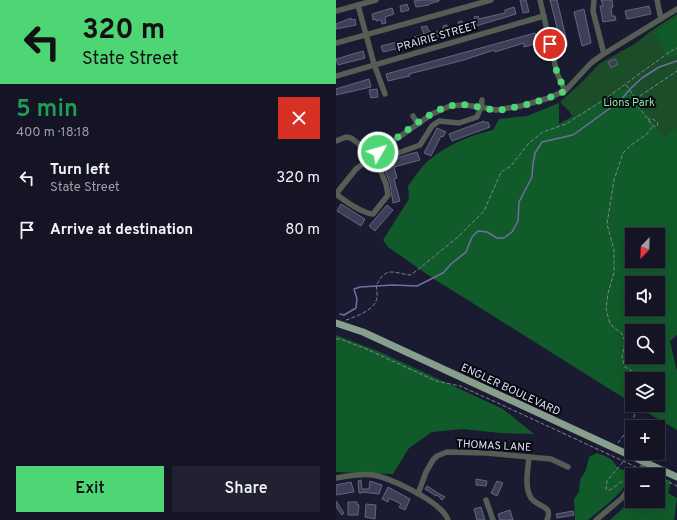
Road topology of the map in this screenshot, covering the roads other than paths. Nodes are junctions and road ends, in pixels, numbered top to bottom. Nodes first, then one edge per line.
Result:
1 (376, 0) edge
2 (491, 0) edge
3 (540, 0) edge
4 (594, 0) edge
5 (657, 0) edge
6 (358, 5) junction
7 (677, 8) edge
8 (336, 11) edge
9 (544, 16) junction
10 (660, 19) junction
11 (366, 35) junction
12 (336, 42) edge
13 (604, 54) junction
14 (374, 64) junction
15 (336, 76) edge
16 (565, 91) junction
17 (385, 94) dead end
18 (482, 100) dead end
19 (481, 107) junction
20 (413, 116) dead end
21 (418, 124) junction
22 (336, 141) edge
23 (387, 146) junction
24 (370, 159) junction
25 (336, 194) edge
26 (338, 324) edge
27 (529, 457) junction
28 (646, 462) junction
29 (568, 467) dead end
30 (642, 468) edge
31 (677, 477) edge
32 (336, 478) edge
33 (625, 492) edge
34 (418, 494) junction
35 (486, 500) dead end
36 (448, 520) edge
37 (493, 520) edge
38 (547, 520) edge
39 (596, 520) edge

1 - 6 street
2 - 11 street
3 - 9 street
4 - 13 street
5 - 10 street
6 - 8 street
6 - 11 street
7 - 10 street
9 - 14 street, PRAIRIE STREET
9 - 16 street
10 - 13 street
11 - 12 street
11 - 14 street
13 - 16 street
14 - 15 street, PRAIRIE STREET
14 - 17 street
16 - 19 street
18 - 19 street
19 - 21 street
19 - 23 street
20 - 21 street
21 - 23 street
22 - 24 street
23 - 24 street
24 - 25 street
24 - 25 street
26 - 28 main road, ENGLER BOULEVARD
27 - 29 street, THOMAS LANE
27 - 34 street, THOMAS LANE
27 - 38 street
28 - 30 street
28 - 31 main road, ENGLER BOULEVARD
32 - 34 street
33 - 39 street
34 - 36 street
35 - 37 street

